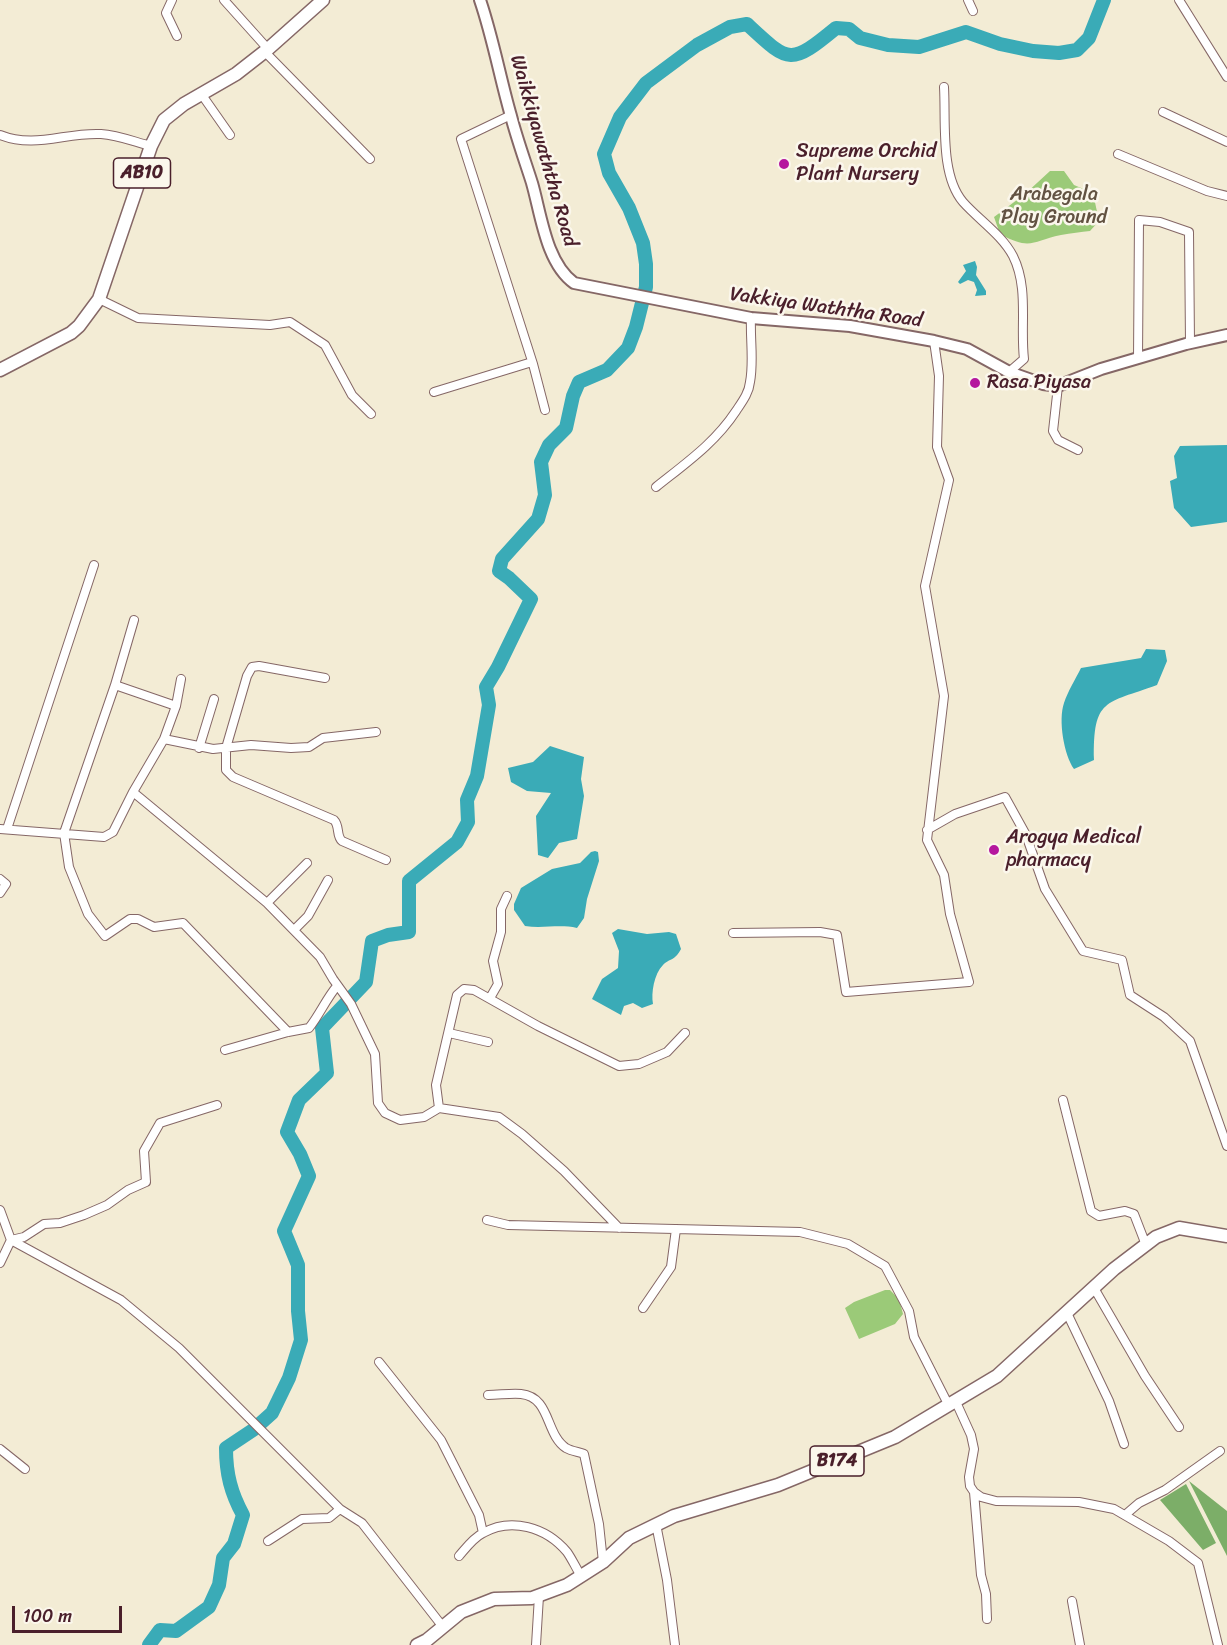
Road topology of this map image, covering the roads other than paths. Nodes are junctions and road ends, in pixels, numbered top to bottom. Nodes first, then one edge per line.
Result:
1 (172, 0) edge
2 (224, 0) edge
3 (323, 0) edge
4 (480, 0) edge
5 (968, 0) edge
6 (1179, 0) edge
7 (973, 11) dead end
8 (177, 36) dead end
9 (266, 50) junction
10 (1227, 78) edge
11 (944, 87) dead end
12 (202, 95) junction
13 (1163, 112) dead end
14 (511, 115) junction
15 (0, 135) edge
16 (231, 135) dead end
17 (1227, 142) edge
18 (151, 146) junction
19 (1118, 154) dead end
20 (370, 159) dead end
21 (1227, 196) edge
22 (632, 295) joint
23 (99, 299) junction
24 (751, 318) junction
25 (1227, 335) edge
26 (934, 341) junction
27 (1190, 343) junction
28 (1138, 358) junction
29 (532, 362) junction
30 (0, 370) edge
31 (1009, 372) junction
32 (1058, 386) junction
33 (434, 392) dead end
34 (545, 410) dead end
35 (371, 414) dead end
36 (1078, 450) dead end
37 (656, 487) dead end
38 (94, 565) dead end
39 (134, 620) dead end
40 (325, 678) dead end
41 (181, 679) dead end
42 (115, 685) junction
43 (214, 699) dead end
44 (176, 706) junction
45 (376, 732) dead end
46 (164, 739) junction
47 (199, 748) junction
48 (226, 748) junction
49 (133, 792) junction
50 (4, 829) edge
51 (927, 830) junction
52 (64, 833) junction
53 (386, 860) dead end
54 (307, 863) dead end
55 (0, 879) edge
56 (328, 880) dead end
57 (0, 893) edge
58 (507, 896) dead end
59 (267, 903) junction
60 (294, 930) junction
61 (733, 933) dead end
62 (337, 986) junction
63 (490, 998) junction
64 (288, 1032) junction
65 (449, 1033) junction
66 (685, 1033) dead end
67 (488, 1042) dead end
68 (225, 1050) dead end
69 (1063, 1100) dead end
70 (217, 1105) dead end
71 (439, 1108) junction
72 (1227, 1146) edge
73 (0, 1210) edge
74 (487, 1220) dead end
75 (619, 1228) junction
76 (676, 1229) junction
77 (1227, 1236) edge
78 (11, 1240) junction
79 (1146, 1245) junction
80 (0, 1263) edge
81 (1094, 1288) junction
82 (643, 1308) dead end
83 (1067, 1313) junction
84 (378, 1362) dead end
85 (489, 1395) dead end
86 (952, 1404) junction
87 (1179, 1427) dead end
88 (1124, 1444) dead end
89 (0, 1449) edge
90 (1220, 1451) dead end
91 (25, 1469) dead end
92 (974, 1492) junction
93 (340, 1509) junction
94 (1125, 1515) junction
95 (656, 1524) junction
96 (483, 1533) junction
97 (268, 1541) dead end
98 (459, 1556) dead end
99 (603, 1562) junction
100 (581, 1576) junction
101 (539, 1596) junction
102 (1072, 1601) dead end
103 (987, 1619) dead end
104 (443, 1627) junction
105 (417, 1645) edge
106 (536, 1645) edge
107 (675, 1645) edge
108 (1080, 1645) edge
109 (1218, 1645) edge

1 - 8 street
2 - 9 street
3 - 9 main road, AB10
4 - 14 street, Waikkiyawaththa Road
5 - 7 street
6 - 10 street
9 - 12 main road, AB10
9 - 20 street
11 - 31 street
12 - 16 street
12 - 18 main road, AB10
13 - 17 street
14 - 22 street, Waikkiyawaththa Road
14 - 29 street
15 - 18 street
18 - 23 main road, AB10
19 - 21 street
22 - 24 street, Vakkiya Waththa Road
23 - 30 main road, AB10
23 - 35 street
24 - 26 street, Vakkiya Waththa Road
24 - 37 street
25 - 27 street
26 - 31 street, Vakkiya Waththa Road
26 - 51 street
27 - 28 street
27 - 28 street
28 - 32 street
29 - 33 street
29 - 34 street
31 - 32 street, Vakkiya Waththa Road
32 - 36 street
38 - 50 street
39 - 42 street
40 - 48 street
41 - 44 street
42 - 44 street
42 - 52 street
43 - 47 street
44 - 46 street
45 - 48 street
46 - 47 street
46 - 49 street
47 - 48 street
48 - 53 street
49 - 52 street
49 - 59 street
50 - 52 street
51 - 61 street
51 - 72 street
52 - 64 street
54 - 59 street
55 - 57 street
56 - 60 street
58 - 63 street
59 - 60 street
60 - 62 street
62 - 64 street
62 - 71 street
63 - 65 street
63 - 66 street
64 - 68 street
65 - 67 street
65 - 71 street
69 - 79 street
70 - 78 street
71 - 75 street
73 - 78 street
74 - 75 street
75 - 76 street
76 - 82 street
76 - 86 street
77 - 79 main road, B174
78 - 80 street
78 - 93 street
79 - 81 main road, B174
81 - 83 main road, B174
81 - 87 street
83 - 86 main road, B174
83 - 88 street
84 - 96 street
85 - 99 street
86 - 92 street
86 - 95 main road, B174
89 - 91 street
90 - 94 street
92 - 94 street
92 - 103 street
93 - 97 street
93 - 104 street
94 - 109 street
95 - 99 main road, B174
95 - 107 street
96 - 98 street
96 - 100 street
99 - 100 main road, B174
100 - 101 main road, B174
101 - 104 main road, B174
101 - 106 street
102 - 108 street
104 - 105 main road, B174

